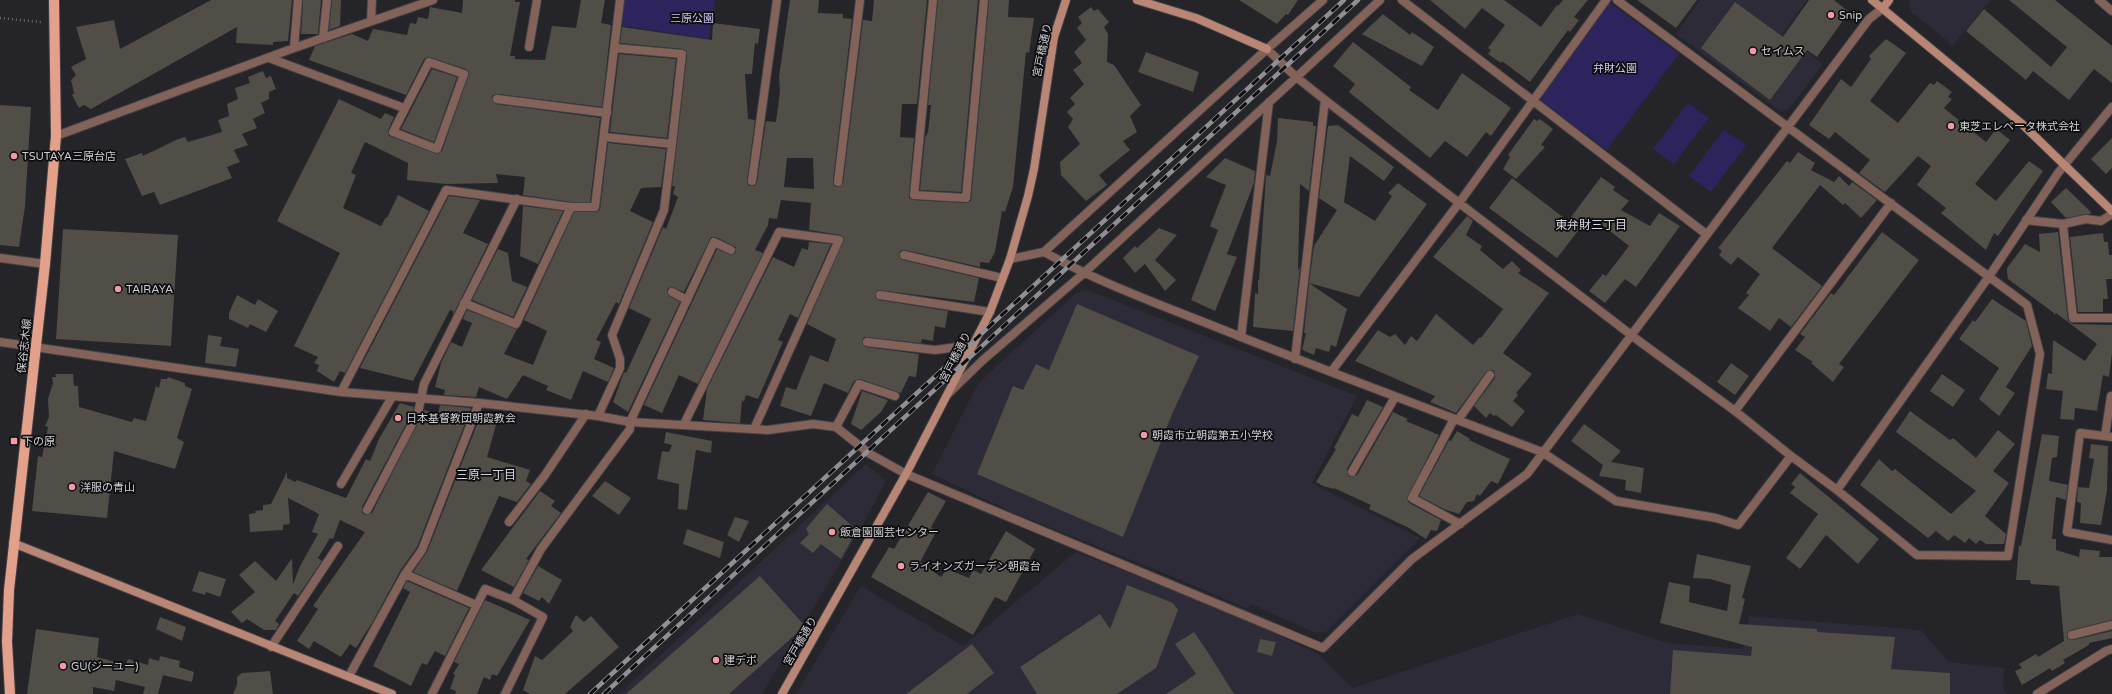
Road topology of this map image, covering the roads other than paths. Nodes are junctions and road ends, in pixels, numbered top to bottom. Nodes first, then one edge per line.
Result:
1 (54, 0) edge
2 (298, 0) edge
3 (327, 0) edge
4 (372, 0) edge
5 (433, 0) edge
6 (537, 0) edge
7 (620, 0) edge
8 (777, 0) edge
9 (860, 0) edge
10 (933, 0) edge
11 (984, 0) edge
12 (1066, 0) edge
13 (1137, 0) edge
14 (1323, 0) edge
15 (1380, 0) edge
16 (1402, 0) edge
17 (1606, 0) edge
18 (1617, 0) edge
19 (1872, 0) edge
20 (1890, 0) edge
21 (2099, 0) edge
22 (1883, 8) junction
23 (2112, 11) edge
24 (371, 20) junction
25 (323, 38) junction
26 (529, 47) dead end
27 (294, 48) junction
28 (615, 48) junction
29 (1267, 49) junction
30 (269, 58) junction
31 (1295, 76) junction
32 (497, 99) dead end
33 (1325, 100) junction
34 (1532, 101) junction
35 (1269, 102) junction
36 (2112, 106) edge
37 (404, 108) junction
38 (607, 112) junction
39 (1788, 126) junction
40 (56, 136) junction
41 (604, 137) junction
42 (672, 144) junction
43 (2065, 164) junction
44 (752, 181) dead end
45 (838, 182) dead end
46 (517, 199) junction
47 (1459, 203) junction
48 (1891, 203) junction
49 (571, 207) junction
50 (2112, 211) edge
51 (2112, 214) edge
52 (2026, 220) junction
53 (2064, 224) junction
54 (1706, 234) junction
55 (731, 250) dead end
56 (1044, 252) junction
57 (904, 255) dead end
58 (0, 258) edge
59 (1010, 259) junction
60 (45, 264) junction
61 (1084, 273) junction
62 (1990, 275) junction
63 (1002, 278) junction
64 (672, 292) dead end
65 (880, 295) dead end
66 (687, 300) junction
67 (464, 303) junction
68 (990, 312) junction
69 (2112, 318) edge
70 (1631, 335) junction
71 (1241, 337) junction
72 (0, 342) edge
73 (868, 342) dead end
74 (973, 345) junction
75 (36, 346) junction
76 (1295, 359) junction
77 (1331, 372) junction
78 (1490, 375) dead end
79 (341, 392) junction
80 (949, 393) junction
81 (895, 396) dead end
82 (2111, 396) edge
83 (392, 397) junction
84 (1395, 397) junction
85 (421, 400) junction
86 (479, 403) junction
87 (1735, 411) junction
88 (586, 414) junction
89 (598, 416) junction
90 (1456, 420) junction
91 (630, 422) junction
92 (684, 424) junction
93 (836, 427) junction
94 (754, 429) junction
95 (2109, 437) edge
96 (1542, 452) junction
97 (1791, 456) junction
98 (1352, 472) dead end
99 (906, 474) junction
100 (341, 484) dead end
101 (1838, 490) junction
102 (367, 510) dead end
103 (509, 522) dead end
104 (1460, 524) junction
105 (2112, 540) edge
106 (13, 543) junction
107 (338, 546) dead end
108 (405, 574) junction
109 (513, 600) junction
110 (476, 605) junction
111 (2112, 625) edge
112 (2072, 635) dead end
113 (4, 641) edge
114 (271, 647) junction
115 (2112, 649) edge
116 (350, 676) junction
117 (10, 694) edge
118 (392, 694) edge
119 (432, 694) edge
120 (505, 694) edge
121 (782, 694) edge
122 (2037, 694) edge

1 - 40 main road, 保谷志木線
2 - 27 street
3 - 25 street
4 - 24 street
5 - 24 street
6 - 26 street
7 - 28 street
8 - 44 street
9 - 45 street
10 - 11 street
12 - 59 street, 宮戸橋通り
13 - 29 street
14 - 29 street
15 - 31 street
16 - 34 street
17 - 34 street
18 - 39 street
19 - 22 street
20 - 22 street
21 - 23 street
22 - 39 street
22 - 43 street
24 - 25 street
25 - 27 street
27 - 30 street
28 - 38 street
28 - 42 street
29 - 31 street
29 - 56 street
30 - 37 street
30 - 40 street
31 - 33 street
31 - 35 street
32 - 38 street
33 - 47 street
33 - 76 street
34 - 47 street
34 - 54 street
35 - 61 street
35 - 71 street
36 - 43 street
37 - 37 street
38 - 41 street
39 - 48 street
39 - 54 street
40 - 60 main road, 保谷志木線
41 - 42 street
41 - 49 street
42 - 89 street
43 - 50 street
43 - 52 street
46 - 49 street
46 - 67 street
46 - 79 street
47 - 70 street
47 - 77 street
48 - 62 street
48 - 87 street
49 - 67 street
51 - 53 street
52 - 53 street
52 - 62 street
53 - 69 street
54 - 70 street
55 - 66 street
56 - 59 street
56 - 61 street
57 - 63 street
58 - 60 street
59 - 63 street, 宮戸橋通り
60 - 75 main road, 保谷志木線
61 - 71 street
61 - 80 street
62 - 101 street
62 - 101 street
63 - 68 street, 宮戸橋通り
64 - 66 street
65 - 68 street
66 - 91 street
67 - 85 street
68 - 74 street, 宮戸橋通り
70 - 87 street
70 - 96 street
71 - 76 street
72 - 75 street
73 - 74 street
74 - 80 street, 宮戸橋通り
75 - 79 street
75 - 106 main road, 保谷志木線
76 - 77 street
77 - 84 street
78 - 90 street
79 - 83 street
80 - 99 street, 宮戸橋通り
81 - 93 street
82 - 95 street
83 - 85 street
83 - 100 street
84 - 90 street
84 - 98 street
85 - 86 street
85 - 102 street
86 - 88 street
86 - 108 street
87 - 97 street
88 - 89 street
88 - 103 street
89 - 91 street
90 - 96 street
90 - 104 street
91 - 92 street
91 - 109 street
92 - 94 street
92 - 94 street
93 - 94 street
93 - 99 street
95 - 105 street
96 - 97 street
96 - 104 street
97 - 101 street
99 - 104 street
99 - 121 street, 宮戸橋通り
106 - 113 main road, 保谷志木線
106 - 114 street
107 - 114 street
108 - 110 street
108 - 116 street
109 - 110 street
109 - 120 street
110 - 119 street
111 - 112 street
113 - 117 main road, 保谷志木線
114 - 116 street
115 - 122 street
116 - 118 street

